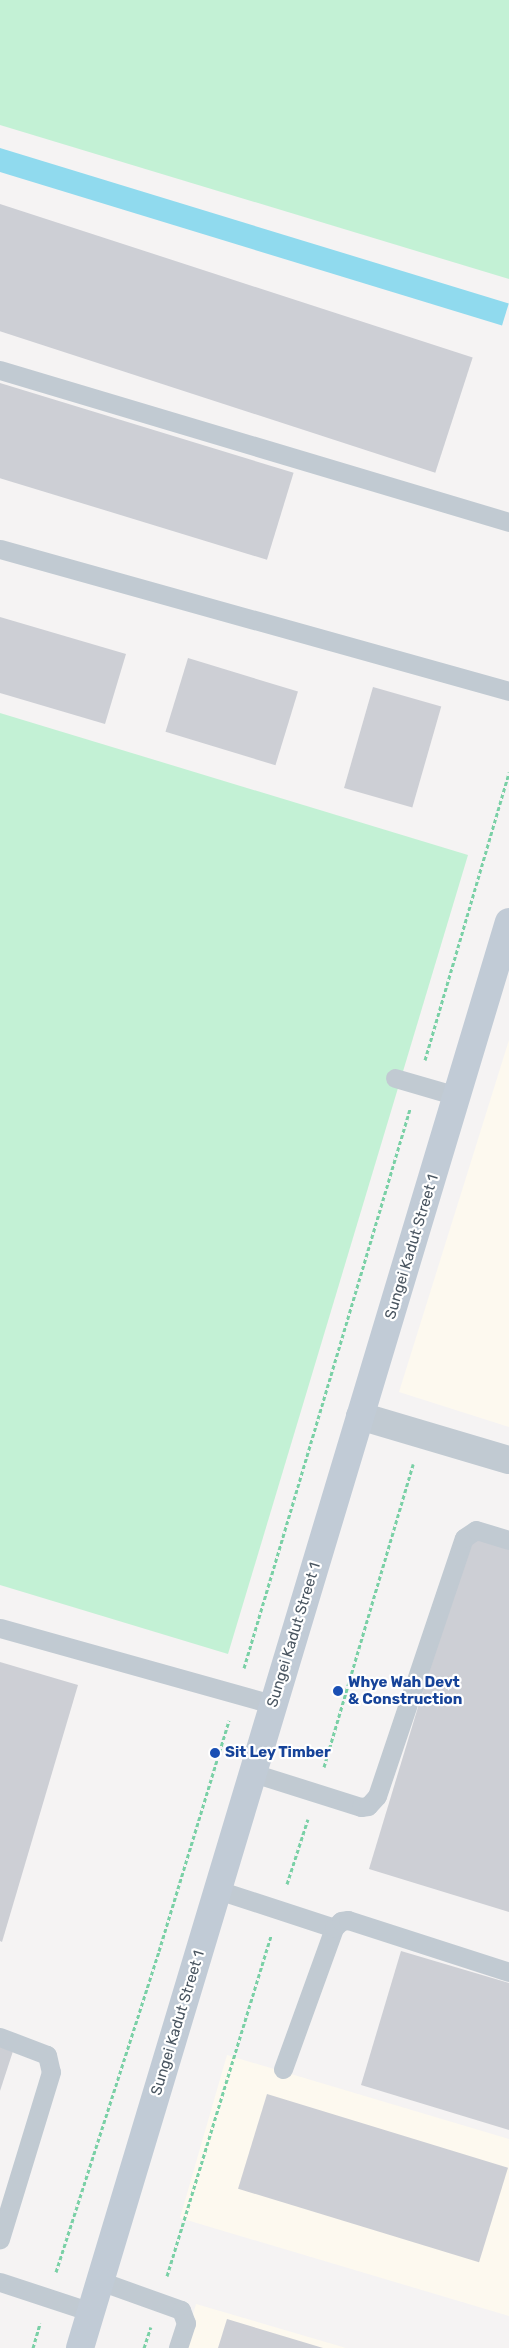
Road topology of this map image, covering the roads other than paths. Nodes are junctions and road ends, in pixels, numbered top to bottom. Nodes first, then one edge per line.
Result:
1 (0, 370) edge
2 (509, 522) edge
3 (0, 548) edge
4 (509, 691) edge
5 (509, 922) edge
6 (395, 1078) dead end
7 (457, 1096) junction
8 (360, 1416) junction
9 (509, 1460) edge
10 (509, 1540) edge
11 (0, 1628) edge
12 (273, 1704) junction
13 (253, 1772) junction
14 (218, 1890) junction
15 (334, 1928) junction
16 (509, 1972) edge
17 (0, 2037) edge
18 (283, 2069) dead end
19 (0, 2239) edge
20 (100, 2281) junction
21 (0, 2282) edge
22 (91, 2312) junction
23 (80, 2348) edge
24 (178, 2348) edge

1 - 2 lane
3 - 4 lane
5 - 7 street, Sungei Kadut Street 1
6 - 7 lane
7 - 8 street, Sungei Kadut Street 1
8 - 9 street
8 - 12 street, Sungei Kadut Street 1
10 - 13 lane
11 - 12 lane
12 - 13 street, Sungei Kadut Street 1
13 - 14 street, Sungei Kadut Street 1
14 - 15 lane
14 - 20 street, Sungei Kadut Street 1
15 - 16 lane
15 - 18 lane
17 - 19 lane
20 - 22 street, Sungei Kadut Street 1
20 - 24 lane
21 - 22 lane
22 - 23 street, Sungei Kadut Street 1

